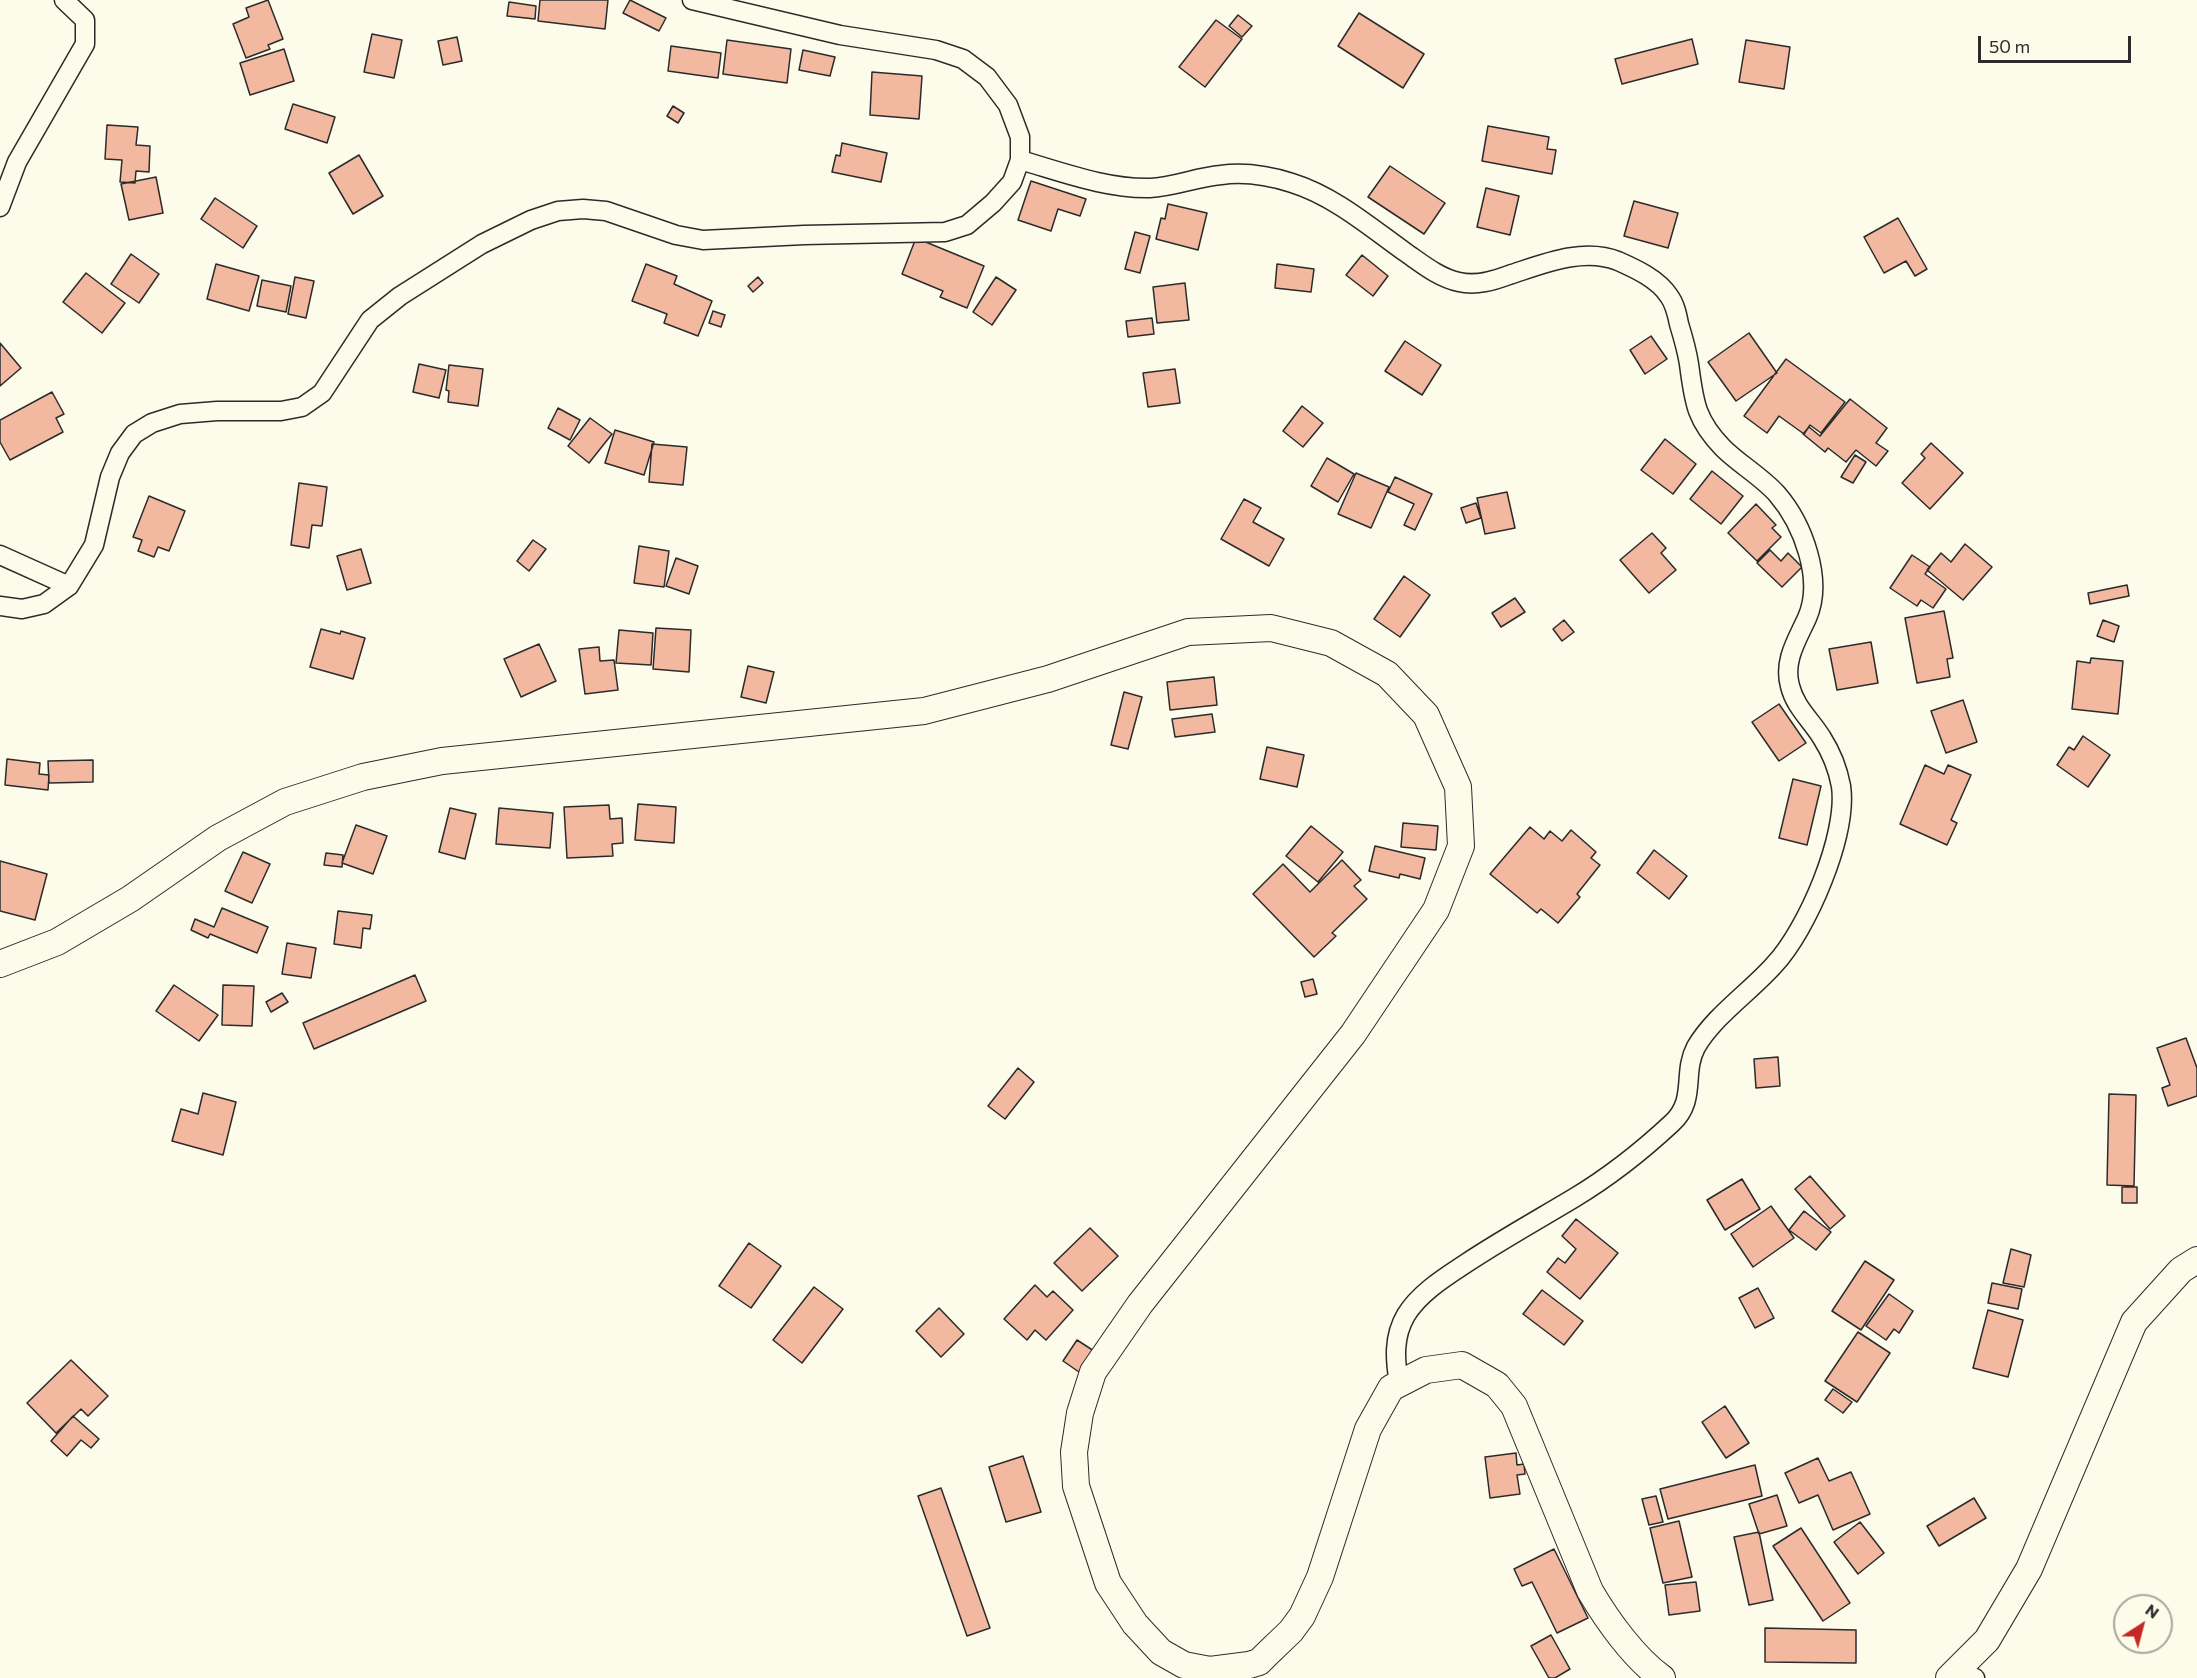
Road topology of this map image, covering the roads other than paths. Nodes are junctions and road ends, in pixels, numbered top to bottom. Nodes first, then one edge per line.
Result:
1 (64, 0) edge
2 (692, 0) edge
3 (1020, 160) junction
4 (0, 207) edge
5 (0, 555) edge
6 (69, 586) junction
7 (0, 606) edge
8 (0, 964) edge
9 (2197, 1260) edge
10 (1399, 1384) junction
11 (1960, 1676) edge
12 (1662, 1678) edge

1 - 4 street
2 - 3 street
3 - 6 street
3 - 10 street
5 - 6 street
6 - 7 street
8 - 10 main road
9 - 11 main road
10 - 12 main road

